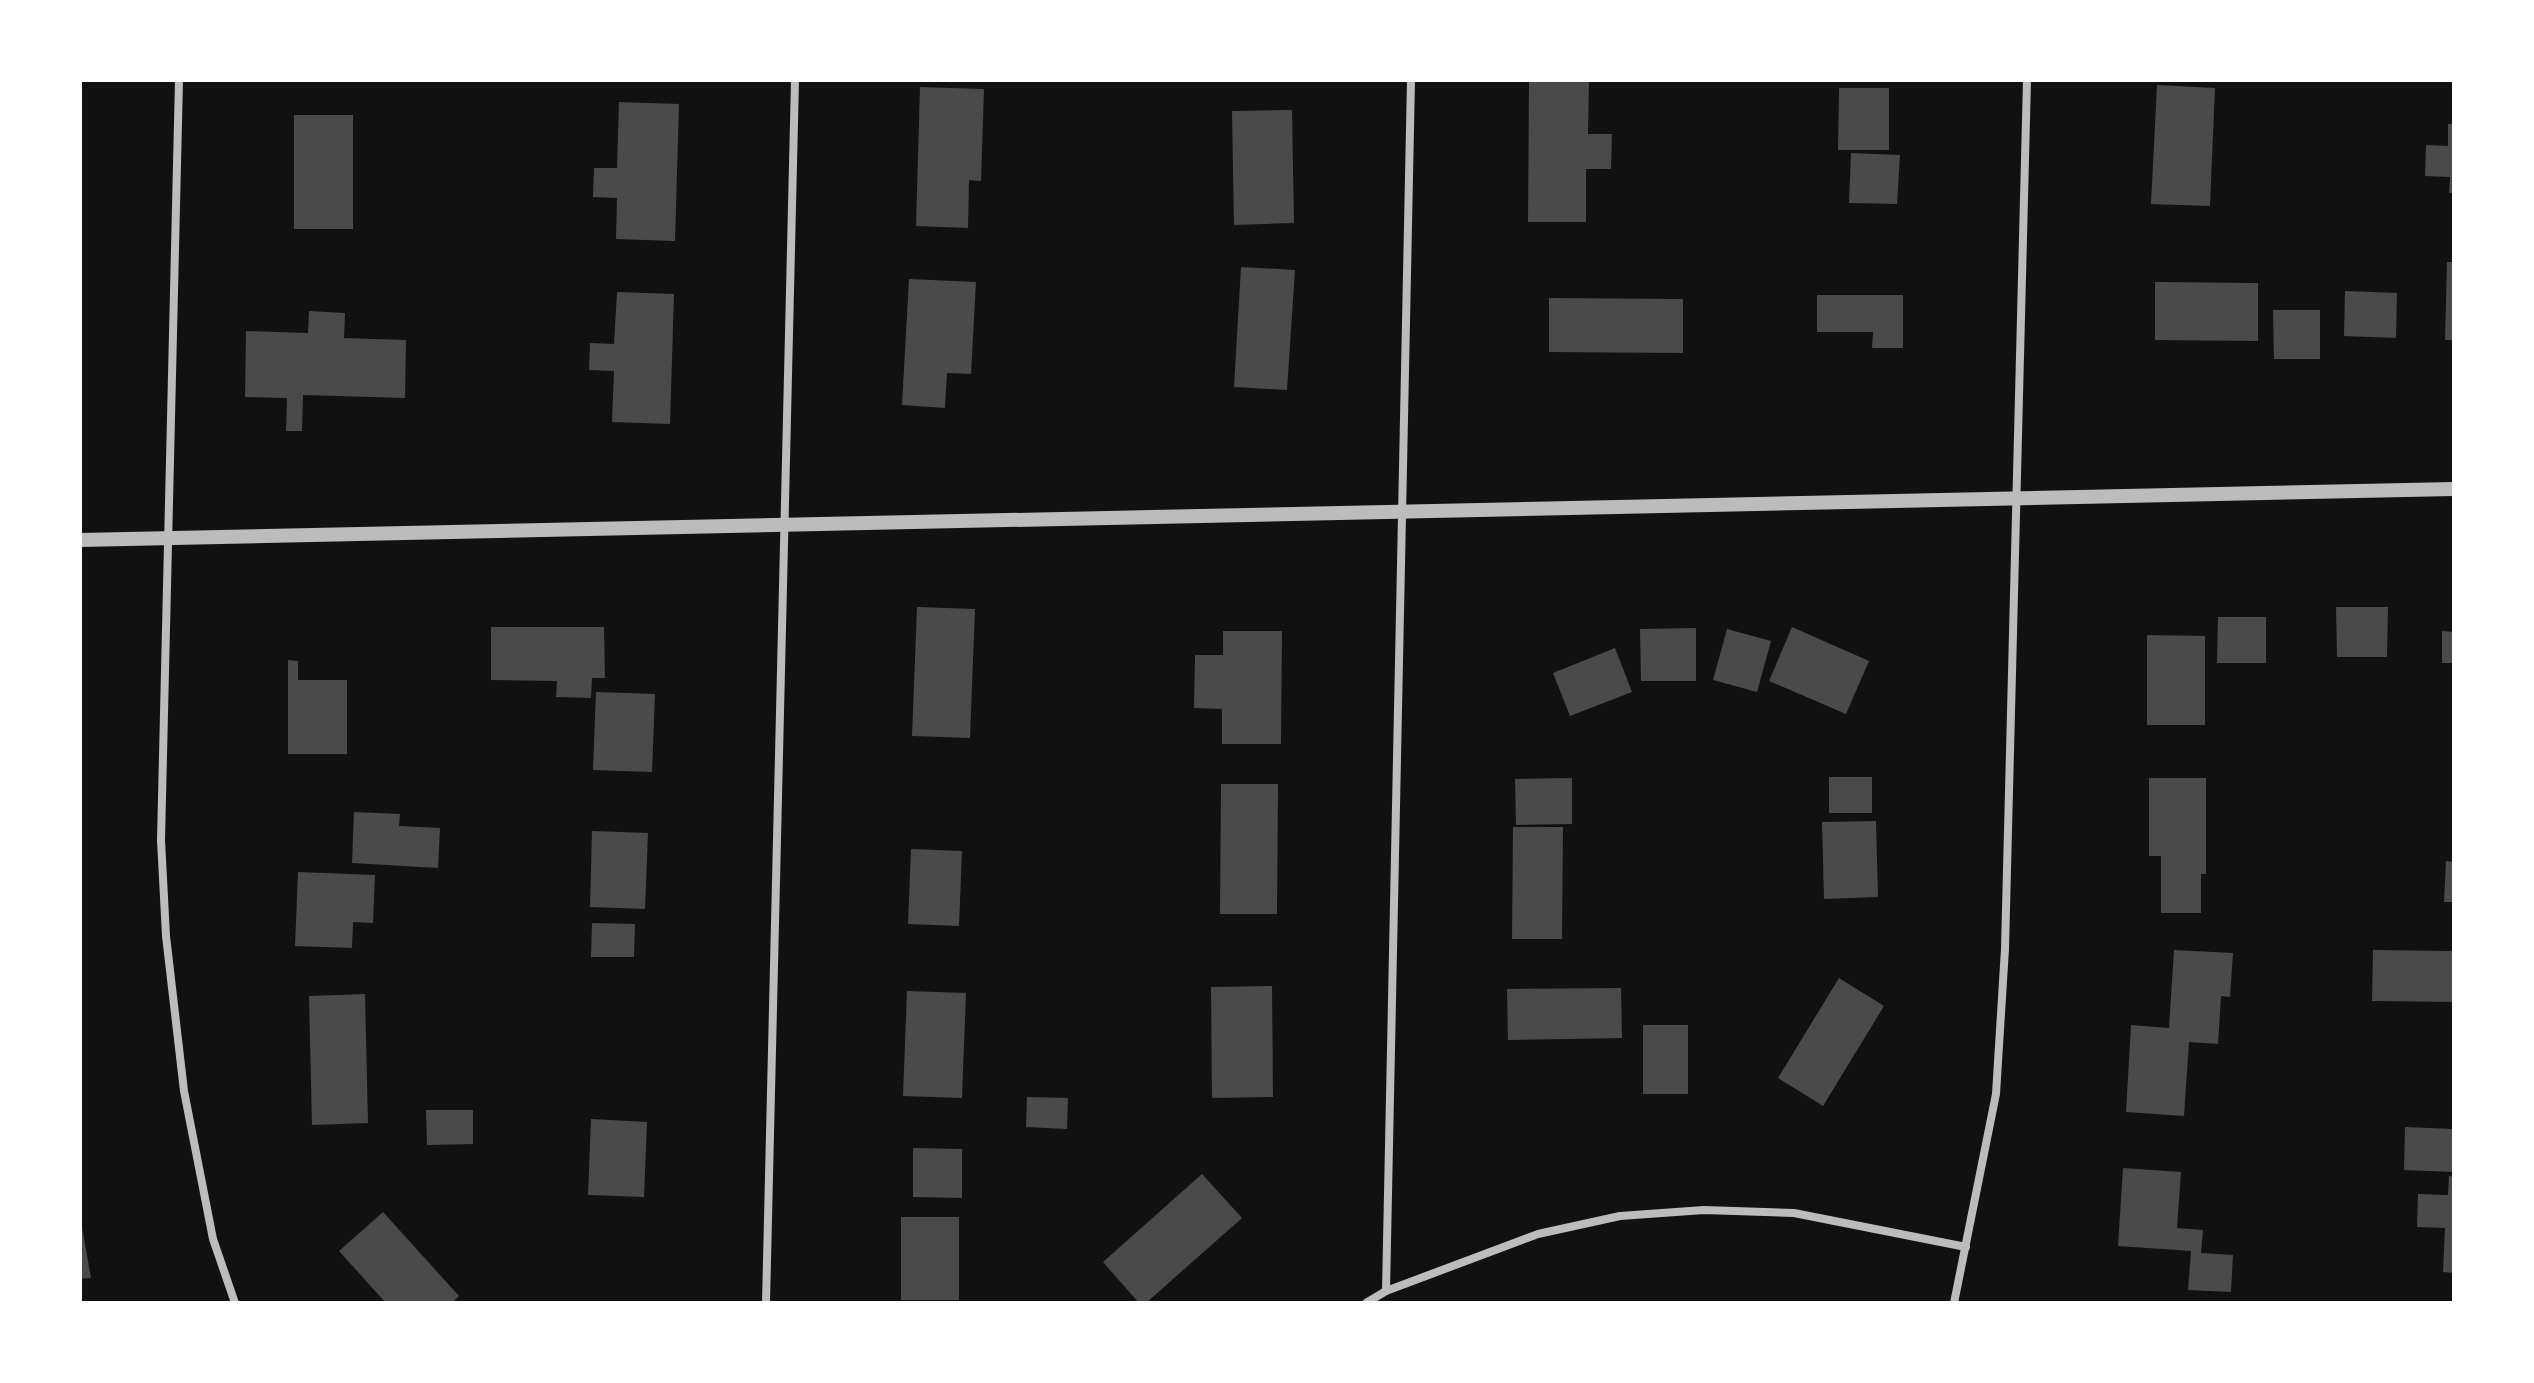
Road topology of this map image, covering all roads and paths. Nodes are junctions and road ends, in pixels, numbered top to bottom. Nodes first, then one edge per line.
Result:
1 (179, 80) edge
2 (795, 80) edge
3 (1411, 80) edge
4 (2027, 80) edge
5 (2454, 489) edge
6 (2016, 498) junction
7 (1400, 513) junction
8 (784, 526) junction
9 (167, 538) junction
10 (80, 540) edge
11 (1966, 1247) junction
12 (1386, 1291) junction
13 (235, 1303) edge
14 (766, 1303) edge
15 (1366, 1303) edge
16 (1954, 1303) edge

1 - 9 street
2 - 8 street
3 - 7 street
4 - 6 street
5 - 6 street
6 - 7 street
6 - 11 street
7 - 8 street
7 - 12 street
8 - 9 street
8 - 14 street
9 - 10 street
9 - 13 street
11 - 12 street
11 - 16 street
12 - 15 street

